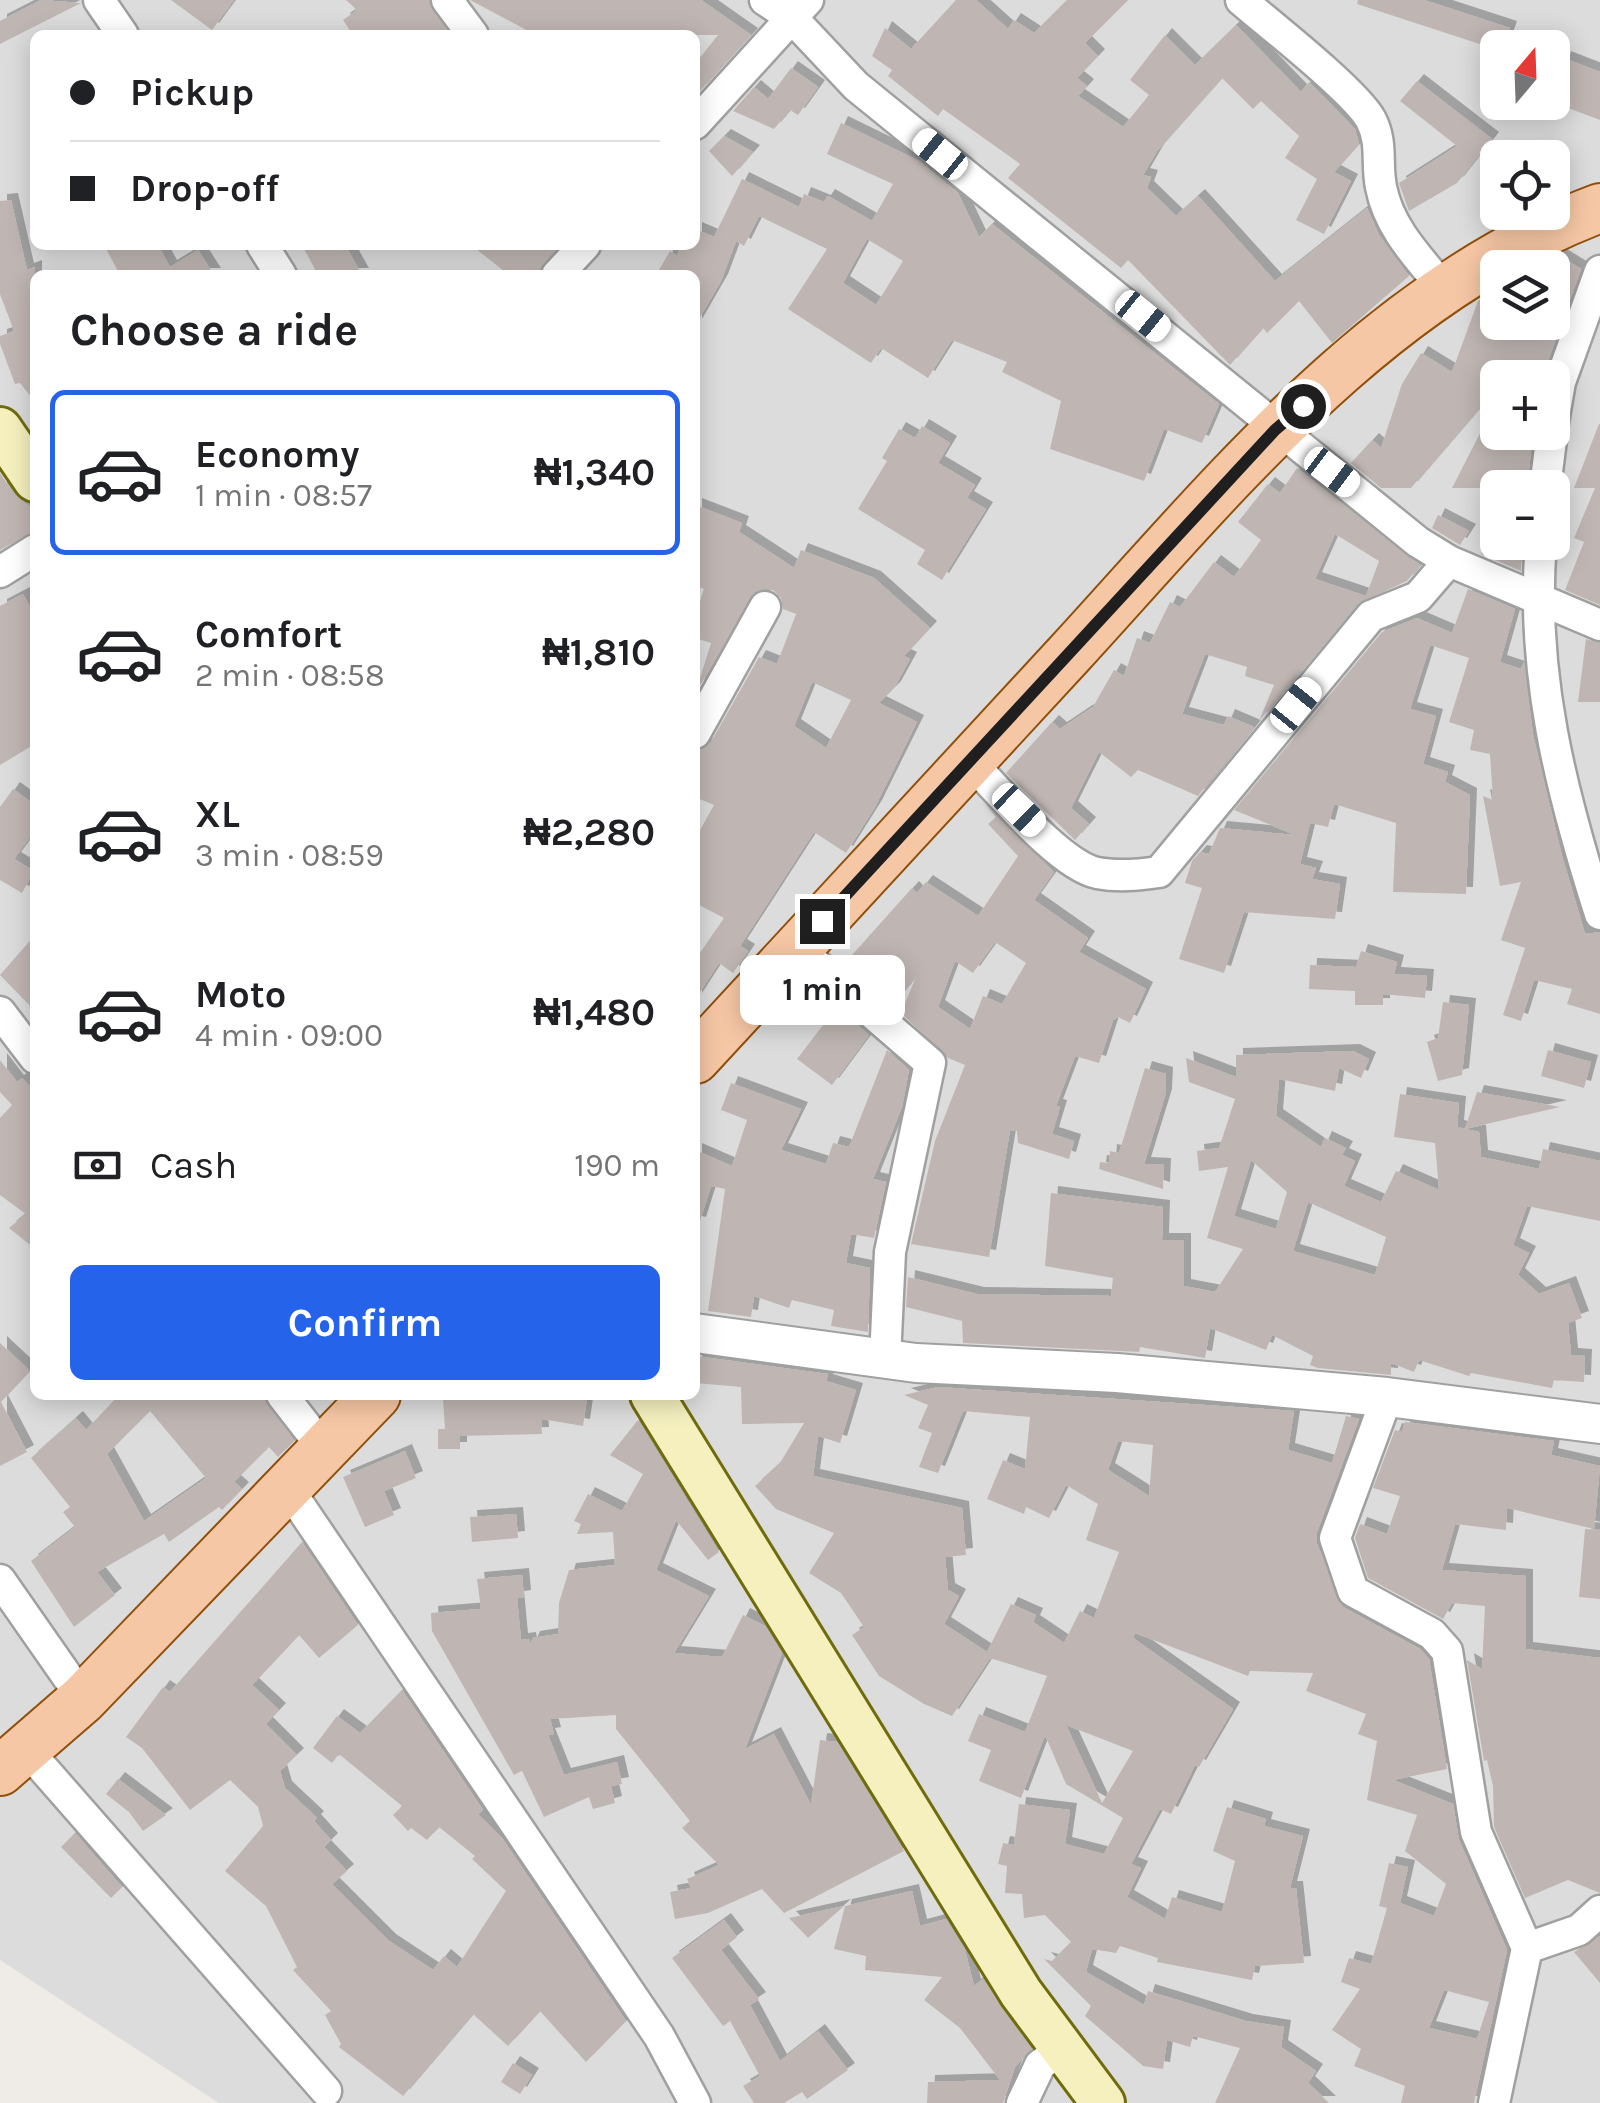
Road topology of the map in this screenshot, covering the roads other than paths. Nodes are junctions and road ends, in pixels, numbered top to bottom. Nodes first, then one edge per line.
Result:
1 (99, 0) edge
2 (447, 0) edge
3 (765, 0) edge
4 (1241, 0) edge
5 (800, 9) edge
6 (120, 30) edge
7 (469, 30) edge
8 (700, 119) edge
9 (1600, 208) edge
10 (580, 250) edge
11 (562, 270) edge
12 (1600, 271) edge
13 (1445, 290) junction
14 (1568, 360) edge
15 (0, 429) edge
16 (1275, 430) junction
17 (30, 473) edge
18 (30, 553) edge
19 (1539, 560) edge
20 (1449, 561) junction
21 (0, 572) edge
22 (1538, 598) junction
23 (765, 607) dead end
24 (1600, 625) edge
25 (700, 724) edge
26 (969, 761) junction
27 (1600, 914) edge
28 (798, 948) junction
29 (0, 1012) edge
30 (30, 1051) edge
31 (700, 1054) edge
32 (700, 1334) edge
33 (885, 1358) junction
34 (1387, 1397) junction
35 (286, 1400) edge
36 (371, 1400) edge
37 (655, 1400) edge
38 (1600, 1424) edge
39 (324, 1448) junction
40 (287, 1487) junction
41 (0, 1580) edge
42 (84, 1699) junction
43 (13, 1760) edge
44 (1600, 1911) edge
45 (1527, 1948) junction
46 (1060, 2050) junction
47 (326, 2091) dead end
48 (695, 2103) edge
49 (1022, 2103) edge
50 (1104, 2103) edge
51 (1494, 2103) edge

1 - 6 street
2 - 7 street
3 - 5 street
4 - 13 street
5 - 8 street
5 - 16 street
9 - 13 main road
10 - 11 street
12 - 14 street
13 - 16 main road
15 - 17 main road
16 - 20 street
16 - 26 main road
18 - 21 street
19 - 22 street
20 - 22 street
20 - 26 street
22 - 24 street
22 - 27 street
23 - 25 street
26 - 28 main road
28 - 31 main road
28 - 33 street
29 - 30 street
32 - 33 street
33 - 34 street
34 - 38 street
34 - 45 street
35 - 39 street
36 - 39 main road
37 - 46 main road
39 - 40 main road
40 - 42 main road
40 - 48 street
41 - 42 street
42 - 43 main road
43 - 47 street
44 - 45 street
45 - 51 street
46 - 49 street
46 - 50 main road

